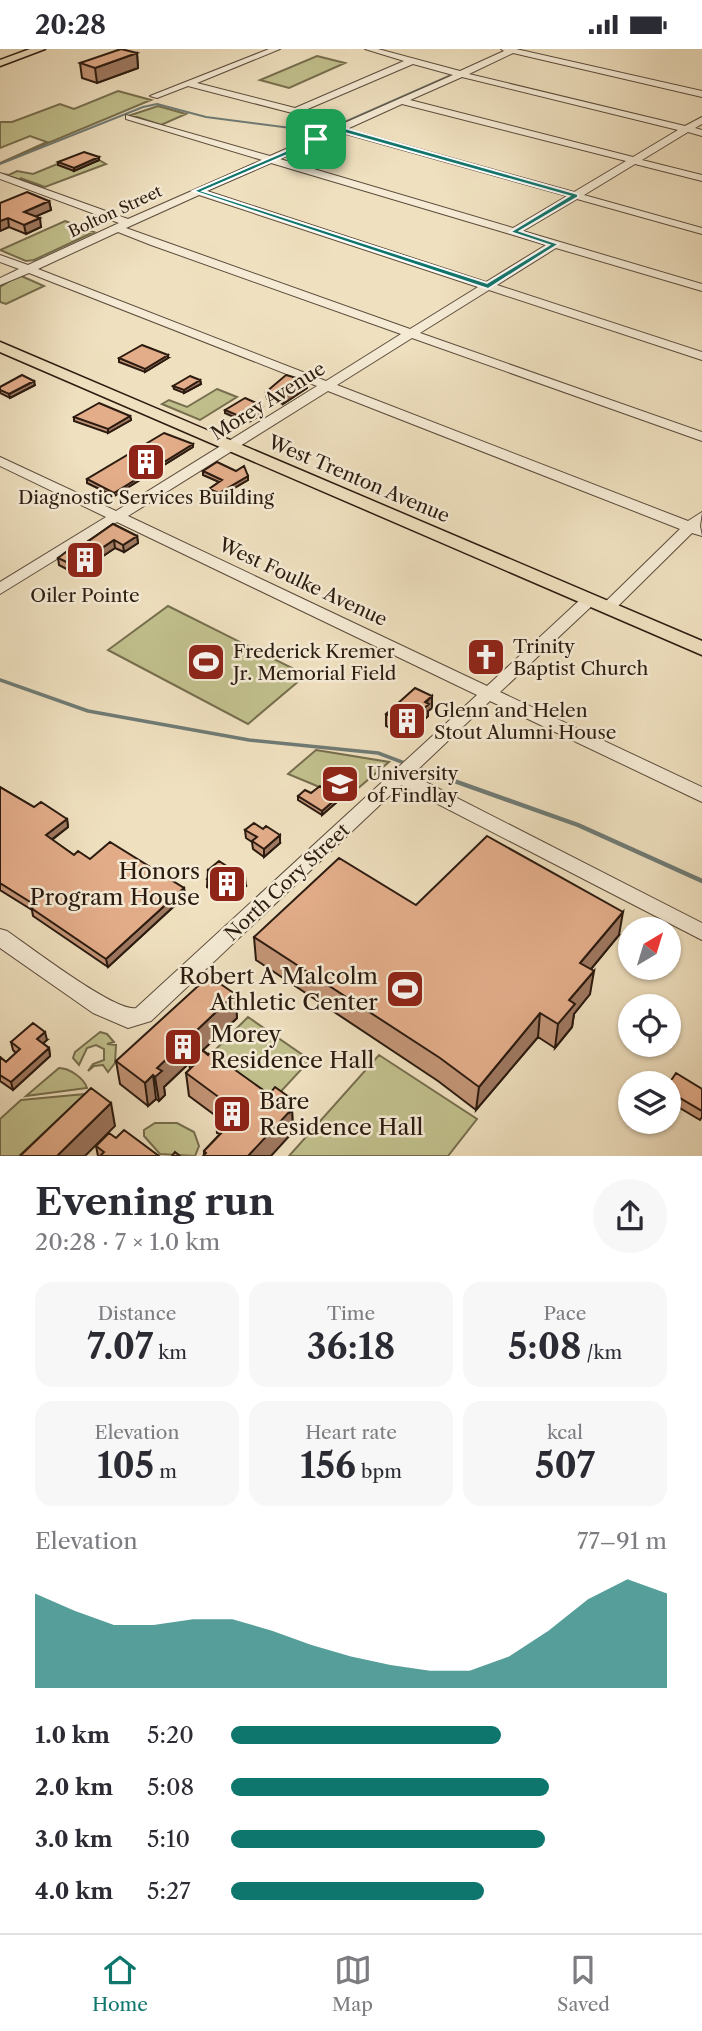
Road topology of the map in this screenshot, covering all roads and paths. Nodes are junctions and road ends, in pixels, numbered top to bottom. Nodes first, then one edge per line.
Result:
1 (40, 49) edge
2 (276, 49) edge
3 (369, 49) edge
4 (509, 50) edge
5 (565, 51) edge
6 (548, 59) junction
7 (414, 60) junction
8 (0, 63) edge
9 (460, 74) junction
10 (188, 83) junction
11 (702, 94) edge
12 (155, 96) dead end
13 (402, 101) junction
14 (129, 117) dead end
15 (702, 120) edge
16 (341, 129) junction
17 (686, 129) junction
18 (702, 133) edge
19 (269, 158) junction
20 (635, 161) junction
21 (0, 176) edge
22 (702, 179) edge
23 (196, 191) junction
24 (575, 195) junction
25 (123, 225) junction
26 (702, 231) edge
27 (514, 232) junction
28 (555, 244) junction
29 (0, 258) edge
30 (27, 269) junction
31 (0, 282) edge
32 (488, 286) junction
33 (702, 288) edge
34 (411, 334) junction
35 (0, 347) edge
36 (702, 356) edge
37 (326, 386) junction
38 (702, 437) edge
39 (232, 447) junction
40 (0, 461) edge
41 (118, 516) junction
42 (702, 516) edge
43 (696, 530) edge
44 (0, 589) edge
45 (589, 600) junction
46 (607, 608) junction
47 (702, 649) edge
48 (490, 694) junction
49 (410, 769) junction
50 (702, 795) edge
51 (702, 932) edge
52 (0, 937) edge

1 - 8 main road
2 - 10 street
3 - 7 street
4 - 6 street
4 - 9 street, Bolton Street
5 - 6 street
6 - 11 street
7 - 9 street
7 - 10 street
9 - 13 street, Bolton Street
9 - 17 street
10 - 12 street
13 - 16 street, Bolton Street
13 - 20 street
14 - 19 street
15 - 17 street
16 - 19 street, Bolton Street
16 - 24 street
17 - 18 street
17 - 20 street
19 - 23 street, Bolton Street
19 - 27 street
20 - 22 street
20 - 24 street
21 - 25 street
23 - 25 street, Bolton Street
23 - 32 street
24 - 26 street
24 - 27 street
25 - 30 street, Bolton Street
25 - 34 street
27 - 28 street
28 - 32 street, Morey Avenue
28 - 33 street
29 - 30 street
30 - 31 street, Bolton Street
30 - 37 street
32 - 34 street, Morey Avenue
32 - 36 street
34 - 37 street, Morey Avenue
34 - 38 street
35 - 39 main road, West Trenton Avenue
37 - 39 street, Morey Avenue
37 - 43 street
39 - 41 street, Morey Avenue
39 - 45 main road, West Trenton Avenue
40 - 41 street, West Foulke Avenue
41 - 44 street, Morey Avenue
41 - 48 street, West Foulke Avenue
42 - 43 street
43 - 46 street
45 - 46 main road, West Trenton Avenue
45 - 48 street, North Cory Street
46 - 47 main road, West Trenton Avenue
48 - 49 street, North Cory Street
48 - 50 street, West Foulke Avenue
49 - 51 street
49 - 52 street, North Cory Street

